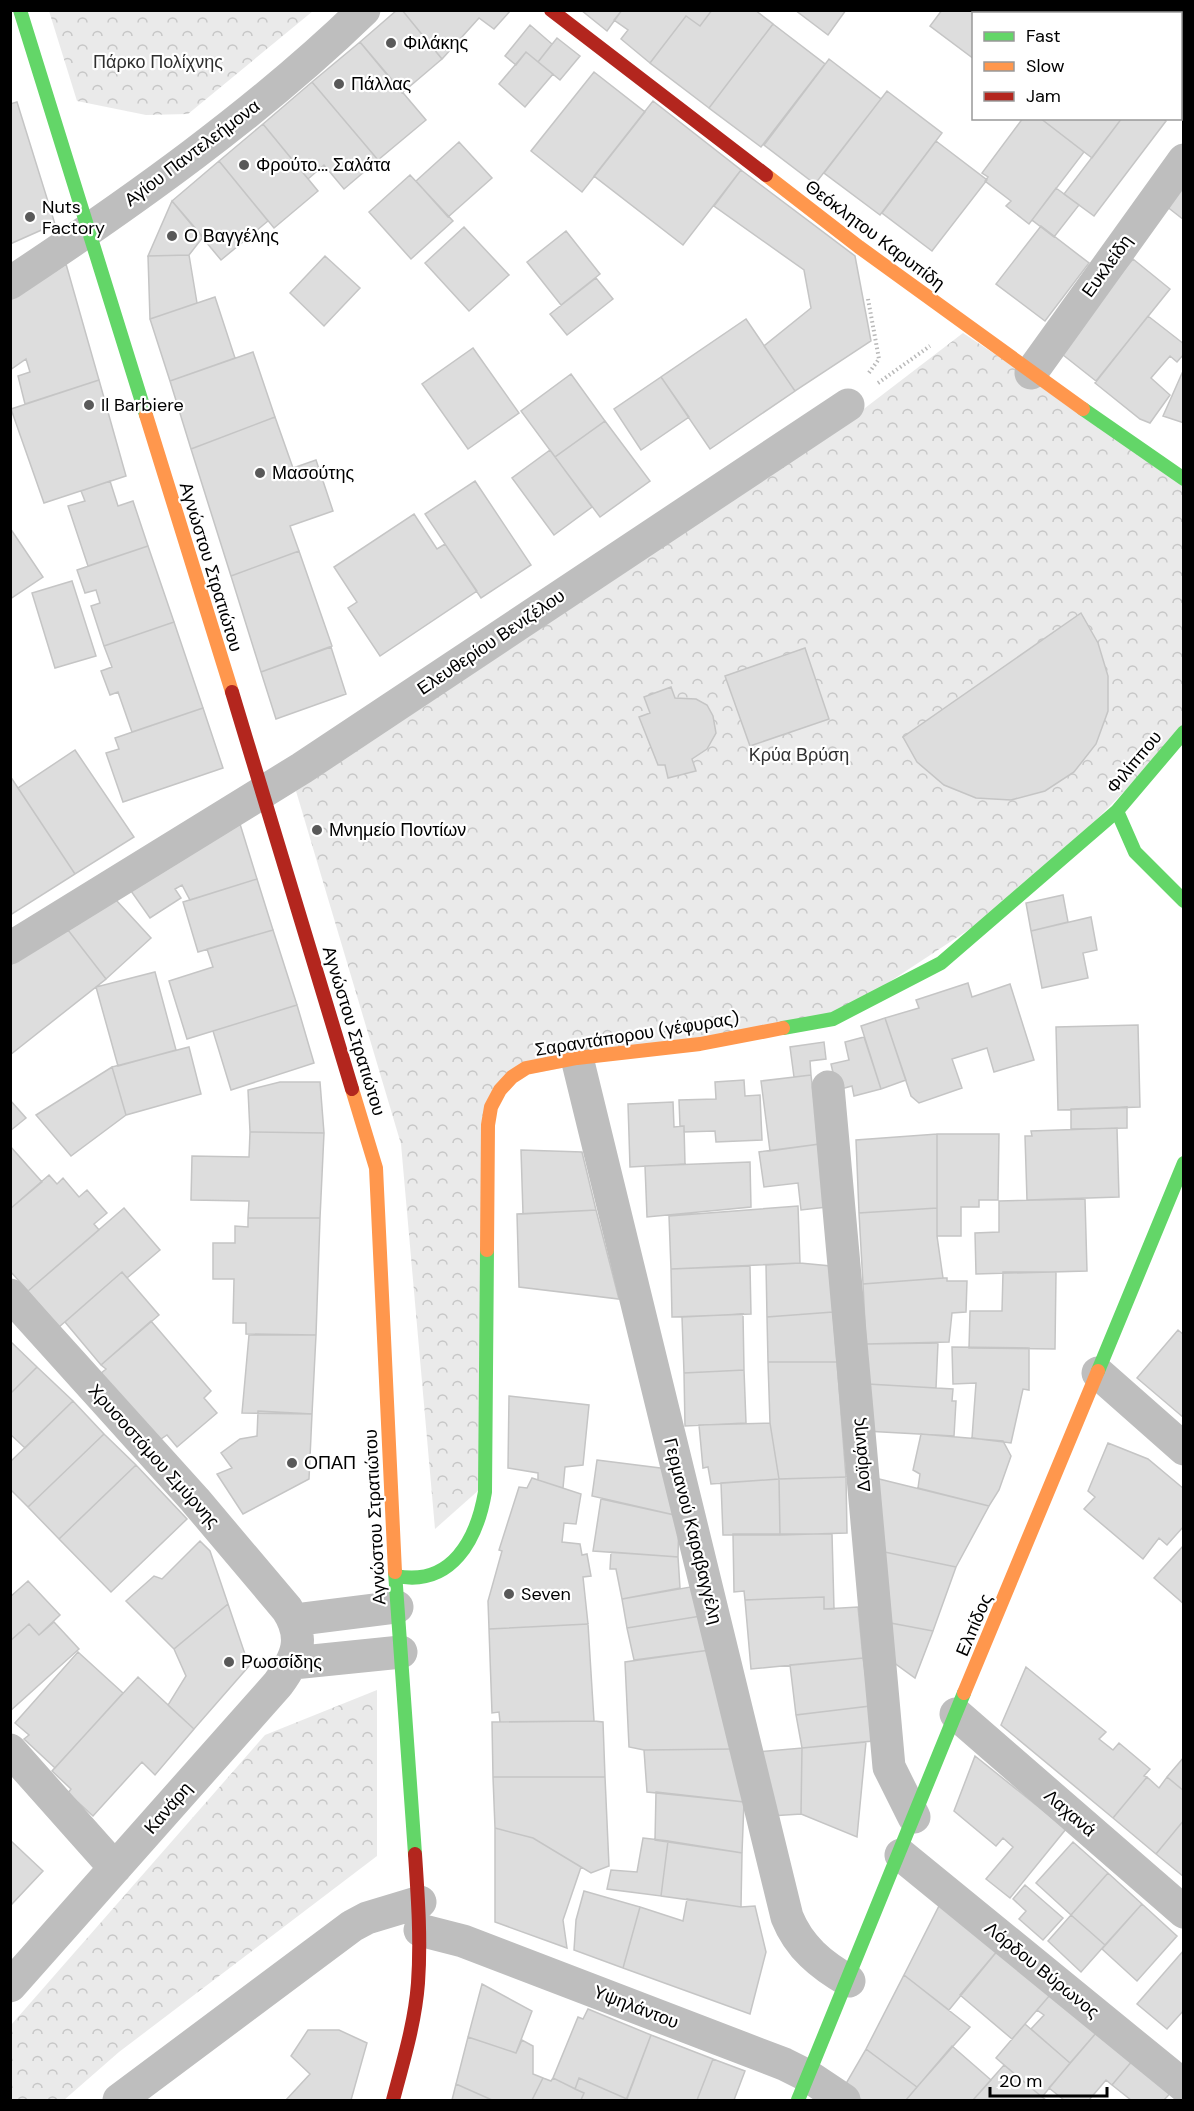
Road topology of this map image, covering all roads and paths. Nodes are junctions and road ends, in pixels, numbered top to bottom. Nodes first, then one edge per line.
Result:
1 (20, 10) edge
2 (364, 10) edge
3 (551, 10) edge
4 (1184, 160) edge
5 (88, 231) junction
6 (859, 247) junction
7 (10, 283) edge
8 (962, 323) junction
9 (1031, 373) junction
10 (848, 405) junction
11 (1184, 479) edge
12 (1184, 732) edge
13 (263, 793) junction
14 (1117, 811) junction
15 (1184, 901) edge
16 (10, 948) edge
17 (577, 1058) junction
18 (828, 1087) dead end
19 (1181, 1176) edge
20 (12, 1301) edge
21 (1098, 1373) junction
22 (1184, 1449) edge
23 (396, 1592) junction
24 (294, 1620) junction
25 (401, 1652) junction
26 (294, 1663) junction
27 (956, 1714) junction
28 (10, 1750) edge
29 (914, 1817) junction
30 (901, 1855) junction
31 (115, 1868) junction
32 (1184, 1912) edge
33 (420, 1916) junction
34 (849, 1981) junction
35 (10, 1986) edge
36 (1184, 2086) edge
37 (803, 2088) edge
38 (119, 2100) edge
39 (393, 2100) edge
40 (844, 2100) edge

1 - 5 main road, Αγνώστου Στρατιώτου
2 - 5 street, Αγίου Παντελεήμονα
3 - 6 main road, Θεόκλητου Καρυπίδη
4 - 9 street, Ευκλείδη
5 - 7 street, Αγίου Παντελεήμονα
5 - 13 main road, Αγνώστου Στρατιώτου
6 - 8 main road, Θεόκλητου Καρυπίδη
6 - 10 path
8 - 9 main road, Θεόκλητου Καρυπίδη
8 - 10 path
9 - 11 main road, Θεόκλητου Καρυπίδη
10 - 13 street, Ελευθερίου Βενιζέλου
12 - 14 main road, Φιλίππου
13 - 16 street, Ελευθερίου Βενιζέλου
13 - 23 main road, Αγνώστου Στρατιώτου
14 - 15 main road, Φιλίππου
14 - 17 main road, Σαραντάπορου (γέφυρας)
17 - 23 main road, Σαραντάπορου (γέφυρας)
17 - 34 street, Γερμανού Καραβαγγέλη
18 - 29 street, Δοϊράνης
19 - 21 main road, Ελπίδος
20 - 24 street, Χρυσοστόμου Σμύρνης
21 - 22 street
21 - 27 main road, Ελπίδος
23 - 24 street
23 - 25 main road, Αγνώστου Στρατιώτου
24 - 26 street
25 - 26 street
25 - 33 main road, Αγνώστου Στρατιώτου
26 - 31 street, Κανάρη
27 - 29 main road, Ελπίδος
27 - 32 street, Λαχανά
28 - 31 street
29 - 30 main road, Ελπίδος
30 - 34 main road, Ελπίδος
30 - 36 street, Λόρδου Βύρωνος
31 - 35 street, Κανάρη
33 - 37 street, Υψηλάντου
33 - 38 street
33 - 39 main road, Αγνώστου Στρατιώτου
34 - 37 main road, Ελπίδος
37 - 40 street, Υψηλάντου

